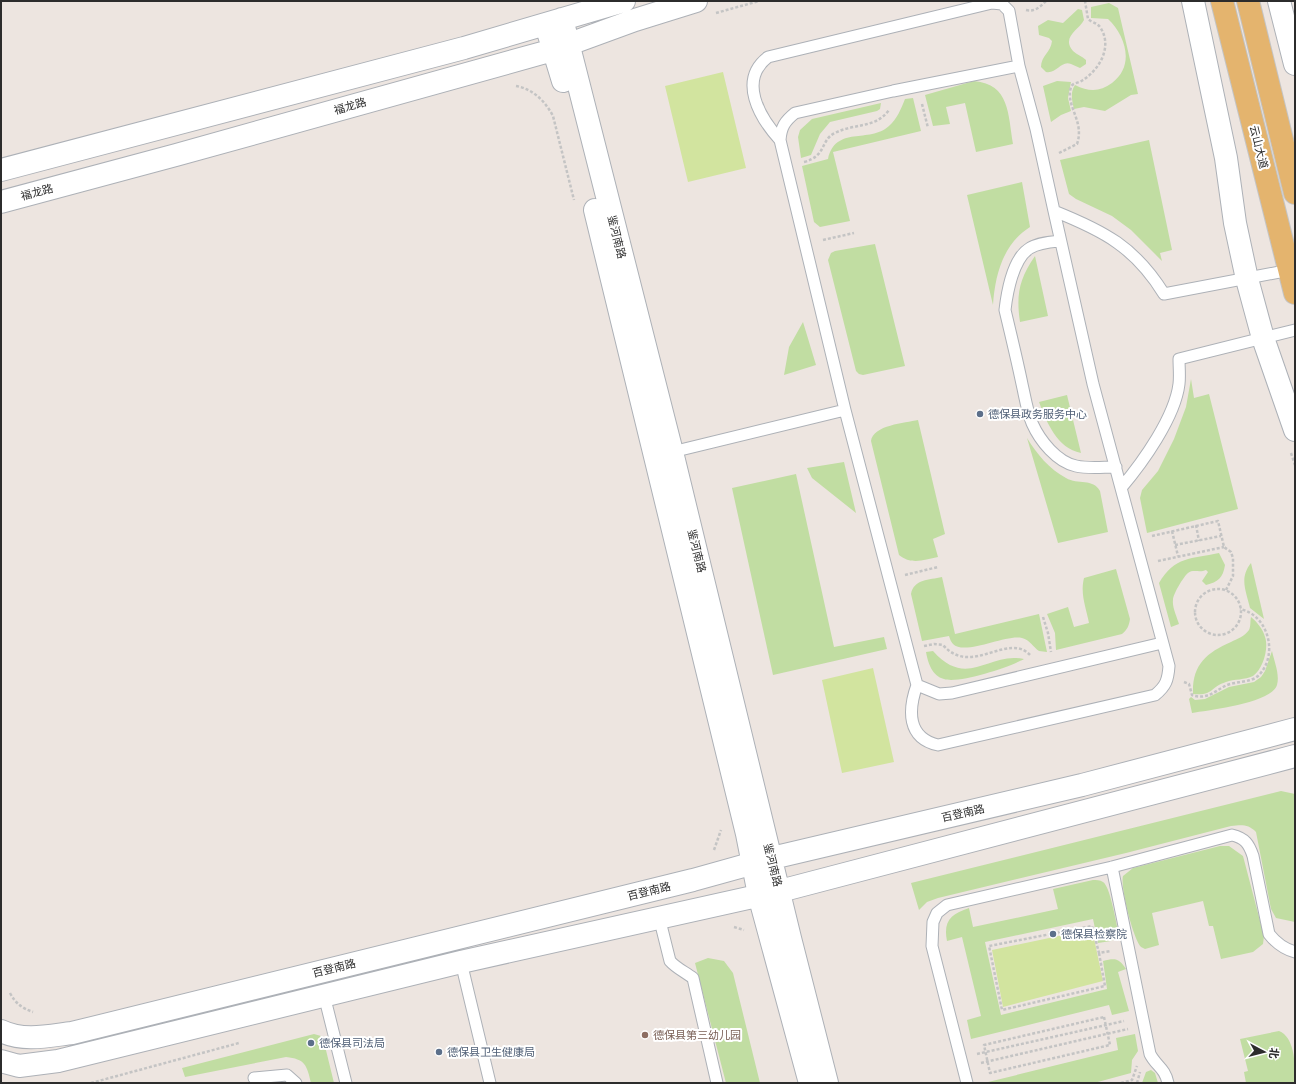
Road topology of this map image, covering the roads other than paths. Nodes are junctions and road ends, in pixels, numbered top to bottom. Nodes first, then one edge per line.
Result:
1 (624, 1) edge
2 (1193, 1) edge
3 (1222, 1) edge
4 (1248, 1) edge
5 (1278, 1) edge
6 (704, 7) edge
7 (554, 22) junction
8 (561, 47) junction
9 (1295, 64) edge
10 (1019, 66) junction
11 (780, 140) junction
12 (1, 170) edge
13 (1295, 193) edge
14 (1, 202) edge
15 (1054, 210) junction
16 (1060, 241) junction
17 (1290, 270) junction
18 (1247, 279) junction
19 (1295, 293) edge
20 (1295, 330) edge
21 (1263, 338) junction
22 (845, 410) junction
23 (1295, 430) edge
24 (672, 452) junction
25 (1116, 467) junction
26 (1121, 488) junction
27 (1162, 644) junction
28 (917, 685) junction
29 (1295, 729) edge
30 (1295, 756) edge
31 (762, 862) junction
32 (1112, 867) junction
33 (769, 893) junction
34 (659, 917) junction
35 (1295, 952) edge
36 (461, 962) junction
37 (324, 995) junction
38 (1, 1031) edge
39 (1, 1062) edge
40 (254, 1078) dead end
41 (296, 1083) edge
42 (346, 1083) edge
43 (490, 1083) edge
44 (717, 1083) edge
45 (810, 1083) edge
46 (827, 1083) edge
47 (967, 1083) edge
48 (1168, 1083) edge

1 - 7 street
2 - 18 street
3 - 17 main road, 云山大道
4 - 13 main road
5 - 9 street
6 - 8 street, 福龙路
7 - 8 street, 鉴河南路
7 - 12 street
8 - 14 street, 福龙路
8 - 24 street, 鉴河南路
8 - 31 street, 鉴河南路
10 - 11 lane
10 - 11 lane
10 - 15 lane
11 - 22 lane
15 - 16 lane
15 - 18 lane
16 - 25 lane
16 - 25 lane
17 - 18 lane
17 - 19 main road, 云山大道
18 - 21 street
20 - 21 lane
21 - 23 street
21 - 26 lane
22 - 24 lane
22 - 28 lane
24 - 31 street, 鉴河南路
25 - 26 lane
26 - 27 lane
27 - 28 lane
27 - 28 lane
29 - 31 street, 百登南路
30 - 33 street
31 - 33 street, 鉴河南路
31 - 38 street, 百登南路
32 - 35 lane
32 - 47 lane
32 - 48 lane
33 - 34 street
33 - 45 street, 鉴河南路
33 - 46 street, 鉴河南路
34 - 36 street
34 - 44 lane
36 - 37 street
36 - 43 lane
37 - 39 street
37 - 42 lane
40 - 41 lane

